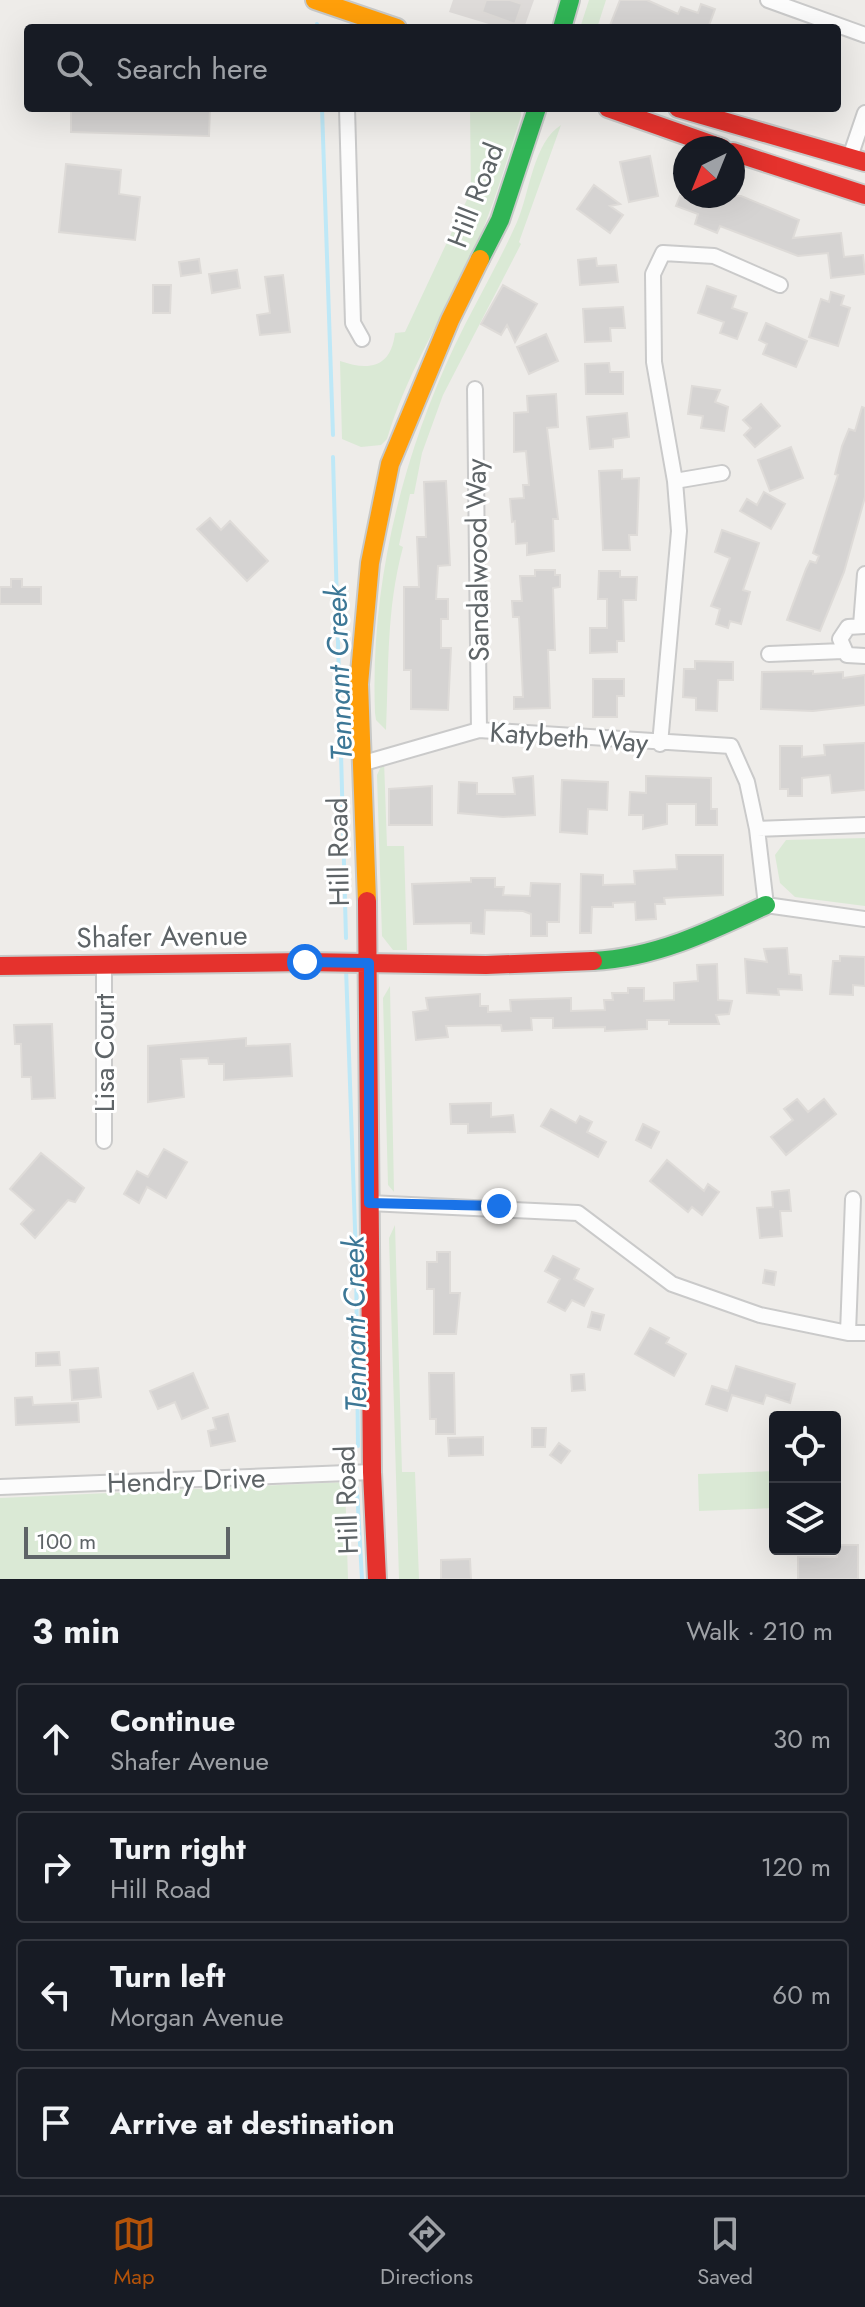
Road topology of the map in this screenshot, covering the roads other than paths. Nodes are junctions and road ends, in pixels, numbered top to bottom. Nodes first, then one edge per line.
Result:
1 (315, 0) edge
2 (570, 0) edge
3 (768, 0) edge
4 (797, 4) edge
5 (369, 24) edge
6 (563, 24) edge
7 (841, 24) edge
8 (841, 24) edge
9 (865, 35) edge
10 (347, 112) edge
11 (536, 112) edge
12 (619, 112) edge
13 (692, 112) edge
14 (865, 113) edge
15 (688, 136) edge
16 (745, 156) edge
17 (858, 160) edge
18 (865, 195) edge
19 (780, 285) dead end
20 (362, 339) dead end
21 (475, 389) dead end
22 (722, 473) dead end
23 (675, 481) junction
24 (865, 574) edge
25 (863, 626) edge
26 (843, 651) junction
27 (769, 654) dead end
28 (865, 656) edge
29 (479, 730) junction
30 (660, 744) junction
31 (364, 763) junction
32 (865, 825) edge
33 (757, 829) junction
34 (766, 905) junction
35 (865, 919) edge
36 (369, 963) junction
37 (104, 965) junction
38 (0, 966) edge
39 (104, 1141) dead end
40 (853, 1199) dead end
41 (369, 1203) junction
42 (848, 1333) junction
43 (865, 1333) edge
44 (372, 1472) junction
45 (0, 1487) edge
46 (377, 1579) edge

1 - 5 main road
2 - 6 main road
3 - 4 street
4 - 7 street
8 - 9 street
10 - 20 street
11 - 31 main road, Hill Road
12 - 15 main road
13 - 17 main road
14 - 17 street
16 - 18 main road
19 - 23 street
21 - 29 street, Sandalwood Way
22 - 23 street
23 - 30 street
24 - 25 street
25 - 26 street
26 - 27 street
26 - 28 street
29 - 30 street, Katybeth Way
29 - 31 street, Katybeth Way
30 - 33 street, Katybeth Way
31 - 36 main road, Hill Road
32 - 33 street
33 - 34 street
34 - 35 street
34 - 36 main road, Shafer Avenue
36 - 37 main road, Shafer Avenue
36 - 41 main road, Hill Road
37 - 38 main road, Shafer Avenue
37 - 39 street, Lisa Court
40 - 42 street
41 - 42 street
41 - 44 main road, Hill Road
42 - 43 street
44 - 45 street, Hendry Drive
44 - 46 main road, Hill Road

